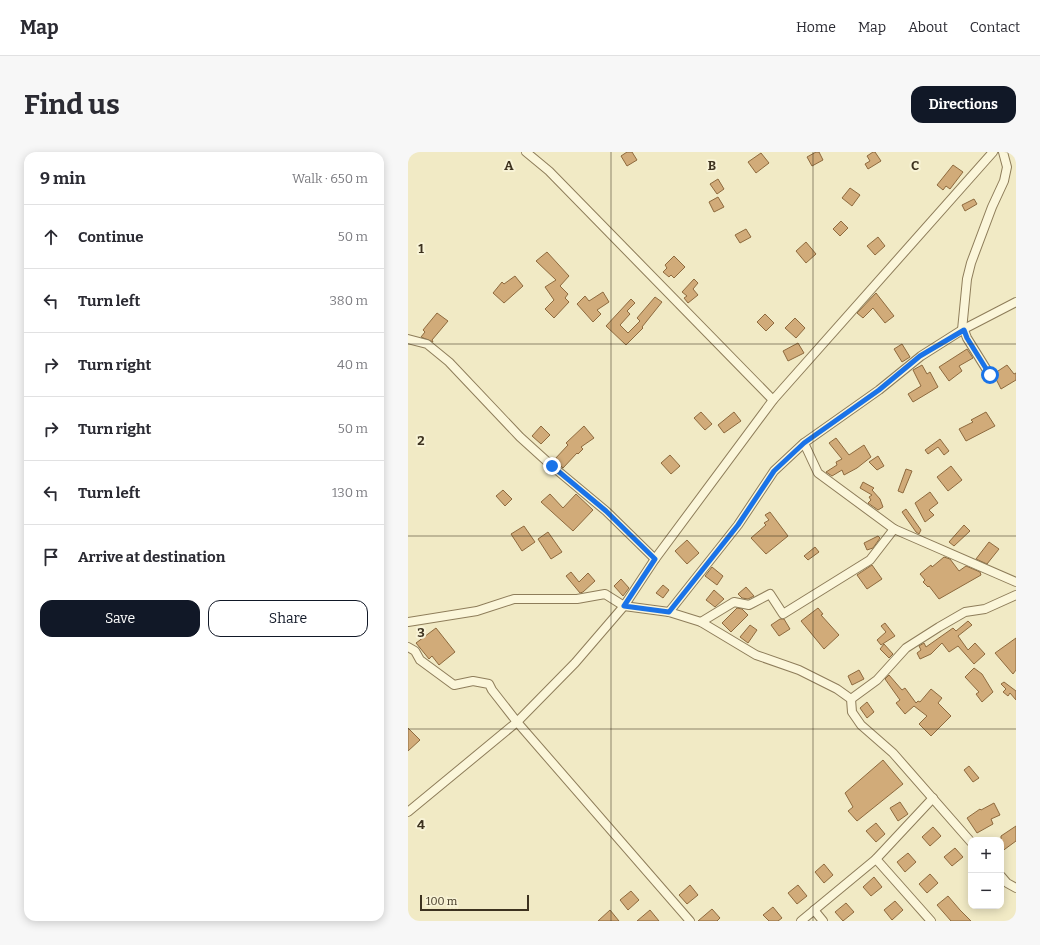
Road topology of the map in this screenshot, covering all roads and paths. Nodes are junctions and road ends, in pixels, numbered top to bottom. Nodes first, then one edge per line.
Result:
1 (526, 152) edge
2 (993, 152) edge
3 (1004, 152) edge
4 (1016, 302) edge
5 (962, 330) junction
6 (408, 339) edge
7 (990, 375) dead end
8 (773, 400) junction
9 (804, 443) junction
10 (894, 529) junction
11 (655, 559) junction
12 (1016, 582) edge
13 (1016, 595) edge
14 (624, 606) junction
15 (669, 612) junction
16 (408, 622) edge
17 (701, 622) junction
18 (408, 647) edge
19 (851, 699) junction
20 (517, 722) junction
21 (933, 798) junction
22 (408, 812) edge
23 (968, 839) edge
24 (876, 859) junction
25 (1004, 880) edge
26 (1016, 888) edge
27 (814, 910) junction
28 (690, 921) edge
29 (801, 921) edge
30 (823, 921) edge
31 (931, 921) edge

1 - 8 street
2 - 8 street
3 - 5 street
4 - 5 street
5 - 7 street
5 - 9 street
6 - 11 street
8 - 11 street
9 - 10 street
9 - 15 street
10 - 12 street
10 - 17 street
11 - 14 street
13 - 19 street
14 - 15 street
14 - 16 street
14 - 20 street
15 - 17 street
17 - 19 street
18 - 20 street
19 - 21 street
20 - 22 street
20 - 28 street
21 - 23 street
21 - 24 street
24 - 27 street
24 - 31 street
25 - 26 street
27 - 29 street
27 - 30 street

